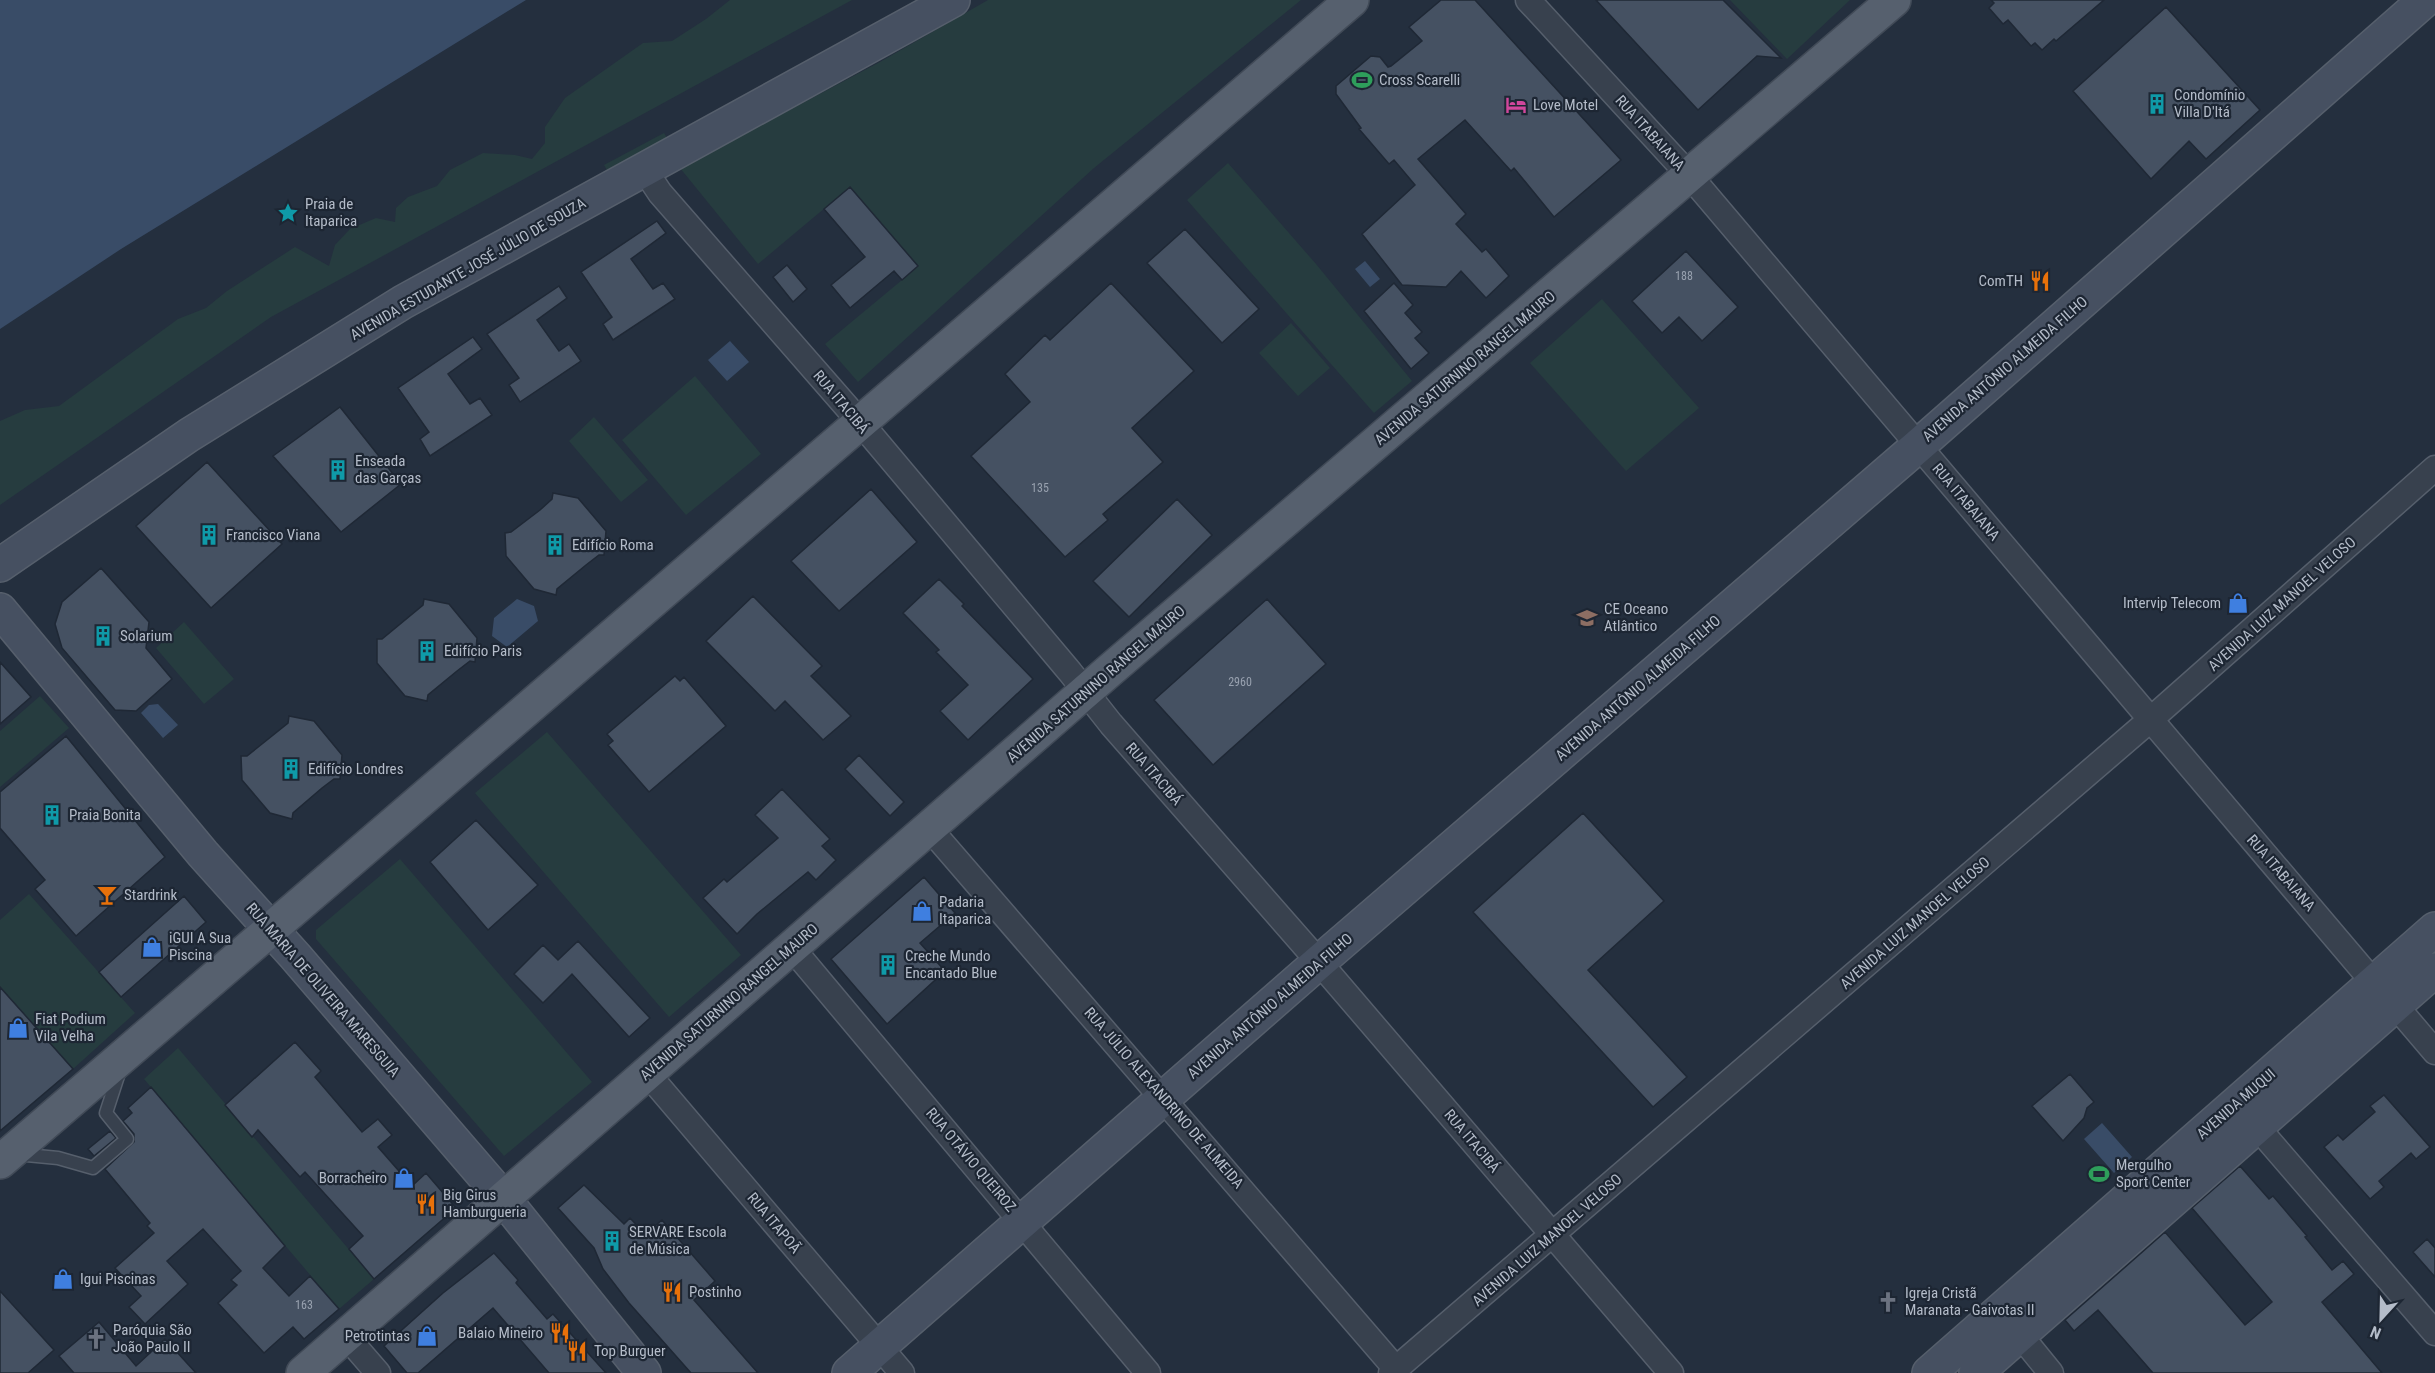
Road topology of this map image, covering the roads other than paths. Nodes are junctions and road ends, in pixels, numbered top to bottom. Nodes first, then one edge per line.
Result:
1 (953, 0) edge
2 (1352, 0) edge
3 (1528, 0) edge
4 (1894, 0) edge
5 (2425, 0) edge
6 (644, 170) junction
7 (1690, 176) junction
8 (860, 422) junction
9 (1918, 446) junction
10 (2435, 468) edge
11 (0, 566) edge
12 (0, 610) edge
13 (1085, 692) junction
14 (2150, 720) junction
15 (930, 829) junction
16 (270, 929) junction
17 (2435, 929) edge
18 (792, 948) junction
19 (1320, 962) junction
20 (2435, 970) edge
21 (2384, 994) junction
22 (2435, 1052) edge
23 (124, 1055) junction
24 (647, 1073) junction
25 (1165, 1098) junction
26 (2247, 1115) junction
27 (4, 1158) edge
28 (503, 1198) junction
29 (1023, 1222) junction
30 (1552, 1235) junction
31 (2009, 1324) junction
32 (2435, 1333) edge
33 (346, 1336) junction
34 (879, 1346) junction
35 (1394, 1371) edge
36 (303, 1373) edge
37 (378, 1373) edge
38 (644, 1373) edge
39 (849, 1373) edge
40 (902, 1373) edge
41 (1148, 1373) edge
42 (1671, 1373) edge
43 (1929, 1373) edge
44 (1976, 1373) edge
45 (2051, 1373) edge

1 - 6 street, AVENIDA ESTUDANTE JOSÉ JÚLIO DE SOUZA
2 - 8 main road
3 - 7 street, RUA ITABAIANA
4 - 7 main road, AVENIDA SATURNINO RANGEL MAURO
5 - 9 street, AVENIDA ANTÔNIO ALMEIDA FILHO
6 - 8 street, RUA ITACIBÁ
6 - 11 street, AVENIDA ESTUDANTE JOSÉ JÚLIO DE SOUZA
7 - 9 street, RUA ITABAIANA
7 - 13 main road, AVENIDA SATURNINO RANGEL MAURO
8 - 13 street, RUA ITACIBÁ
8 - 16 main road
9 - 14 street, RUA ITABAIANA
9 - 19 street, AVENIDA ANTÔNIO ALMEIDA FILHO
10 - 14 street, AVENIDA LUIZ MANOEL VELOSO
12 - 16 street, RUA MARIA DE OLIVEIRA MARESGUIA
13 - 15 main road, AVENIDA SATURNINO RANGEL MAURO
13 - 19 street, RUA ITACIBÁ
14 - 21 street, RUA ITABAIANA
14 - 30 street, AVENIDA LUIZ MANOEL VELOSO
15 - 18 main road, AVENIDA SATURNINO RANGEL MAURO
15 - 25 street, RUA JÚLIO ALEXANDRINO DE ALMEIDA
16 - 23 main road
16 - 28 street, RUA MARIA DE OLIVEIRA MARESGUIA
17 - 21 street, AVENIDA MUQUI
18 - 24 main road, AVENIDA SATURNINO RANGEL MAURO
18 - 29 street, RUA OTÁVIO QUEIROZ
19 - 25 street, AVENIDA ANTÔNIO ALMEIDA FILHO
19 - 30 street, RUA ITACIBÁ
20 - 21 street
21 - 22 street, RUA ITABAIANA
21 - 26 street, AVENIDA MUQUI
23 - 27 main road
23 - 27 lane
24 - 28 main road, AVENIDA SATURNINO RANGEL MAURO
24 - 34 street, RUA ITAPOÃ
25 - 29 street, AVENIDA ANTÔNIO ALMEIDA FILHO
25 - 35 street, RUA JÚLIO ALEXANDRINO DE ALMEIDA
26 - 31 street, AVENIDA MUQUI
26 - 32 street
28 - 33 main road, AVENIDA SATURNINO RANGEL MAURO
28 - 38 street, RUA MARIA DE OLIVEIRA MARESGUIA
29 - 34 street, AVENIDA ANTÔNIO ALMEIDA FILHO
29 - 41 street, RUA OTÁVIO QUEIROZ
30 - 35 street, AVENIDA LUIZ MANOEL VELOSO
30 - 42 street, RUA ITACIBÁ
31 - 43 street, AVENIDA MUQUI
31 - 44 street
31 - 45 street
33 - 36 main road, AVENIDA SATURNINO RANGEL MAURO
33 - 37 street
34 - 39 street, AVENIDA ANTÔNIO ALMEIDA FILHO
34 - 40 street, RUA ITAPOÃ

